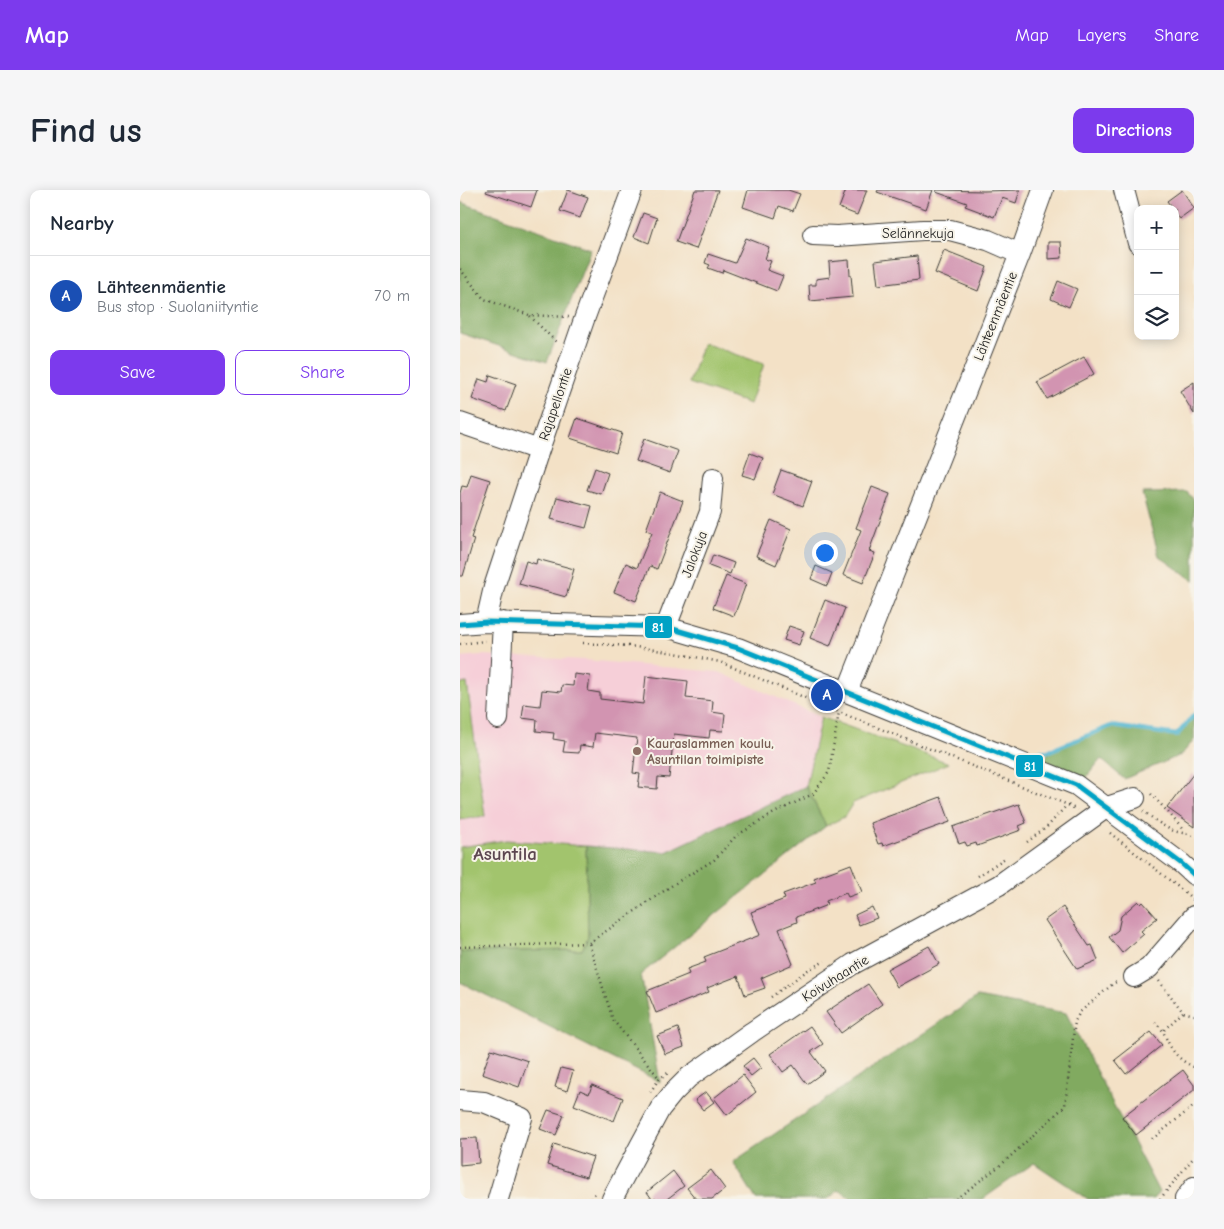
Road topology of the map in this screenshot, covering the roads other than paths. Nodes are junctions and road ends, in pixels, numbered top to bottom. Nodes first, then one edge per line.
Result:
1 (632, 190) edge
2 (1044, 190) edge
3 (1124, 190) edge
4 (1134, 227) edge
5 (813, 235) dead end
6 (1020, 254) junction
7 (460, 423) edge
8 (539, 450) junction
9 (713, 478) dead end
10 (460, 624) edge
11 (666, 627) junction
12 (497, 628) junction
13 (847, 692) junction
14 (498, 719) dead end
15 (1142, 795) road end
16 (1099, 813) junction
17 (1194, 875) edge
18 (1194, 916) edge
19 (1141, 972) road end
20 (460, 1100) edge
21 (1194, 1187) edge
22 (498, 1199) edge
23 (612, 1199) edge
24 (1185, 1199) edge

1 - 8 street, Rajapellontie
2 - 6 street, Lähteenmäentie
3 - 4 street
5 - 6 street, Selännekuja
6 - 13 street, Lähteenmäentie
7 - 8 street
8 - 12 street, Rajapellontie
9 - 11 street, Jalokuja
10 - 12 street
11 - 12 street
11 - 13 street
12 - 14 street, Rajapellontie
13 - 16 street
15 - 16 street, Koivuhaantie
16 - 17 street
16 - 23 street, Koivuhaantie
18 - 19 street
20 - 22 street
21 - 24 street

